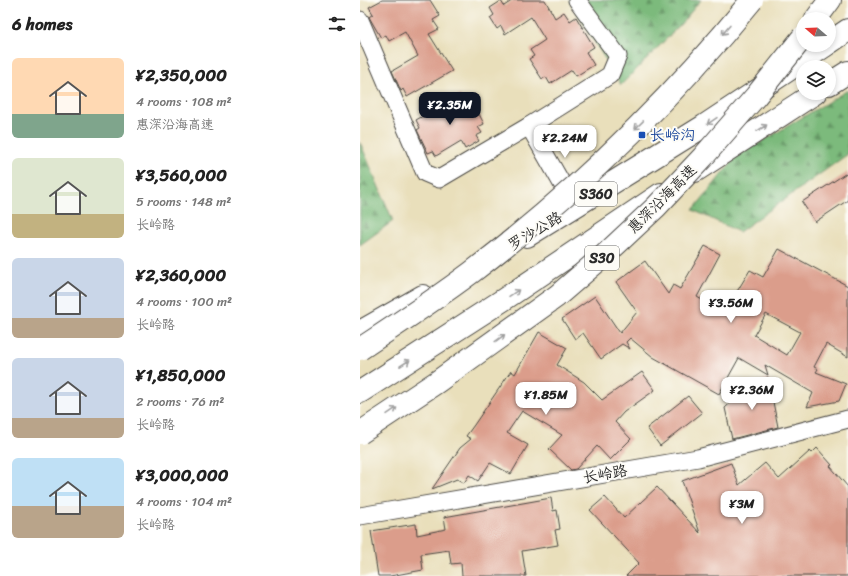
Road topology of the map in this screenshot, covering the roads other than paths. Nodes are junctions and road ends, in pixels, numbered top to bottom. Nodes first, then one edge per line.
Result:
1 (577, 0) edge
2 (752, 0) edge
3 (830, 0) edge
4 (821, 12) edge
5 (360, 20) edge
6 (848, 30) edge
7 (836, 38) edge
8 (796, 46) edge
9 (815, 52) edge
10 (848, 72) edge
11 (836, 80) edge
12 (804, 100) edge
13 (529, 126) junction
14 (576, 207) junction
15 (360, 332) edge
16 (360, 349) edge
17 (360, 392) edge
18 (848, 419) edge
19 (360, 433) edge
20 (360, 516) edge

1 - 13 street
2 -> 16 main road, bridge
3 - 4 main road
5 - 13 street
6 - 7 main road
19 -> 8 main road, 惠深沿海高速 / S30, bridge
9 -> 14 main road, 罗沙公路 / S360
10 - 11 main road
17 -> 12 main road, S360
13 - 14 street
14 - 15 main road, 罗沙公路 / S360
18 - 20 street, 长岭路

